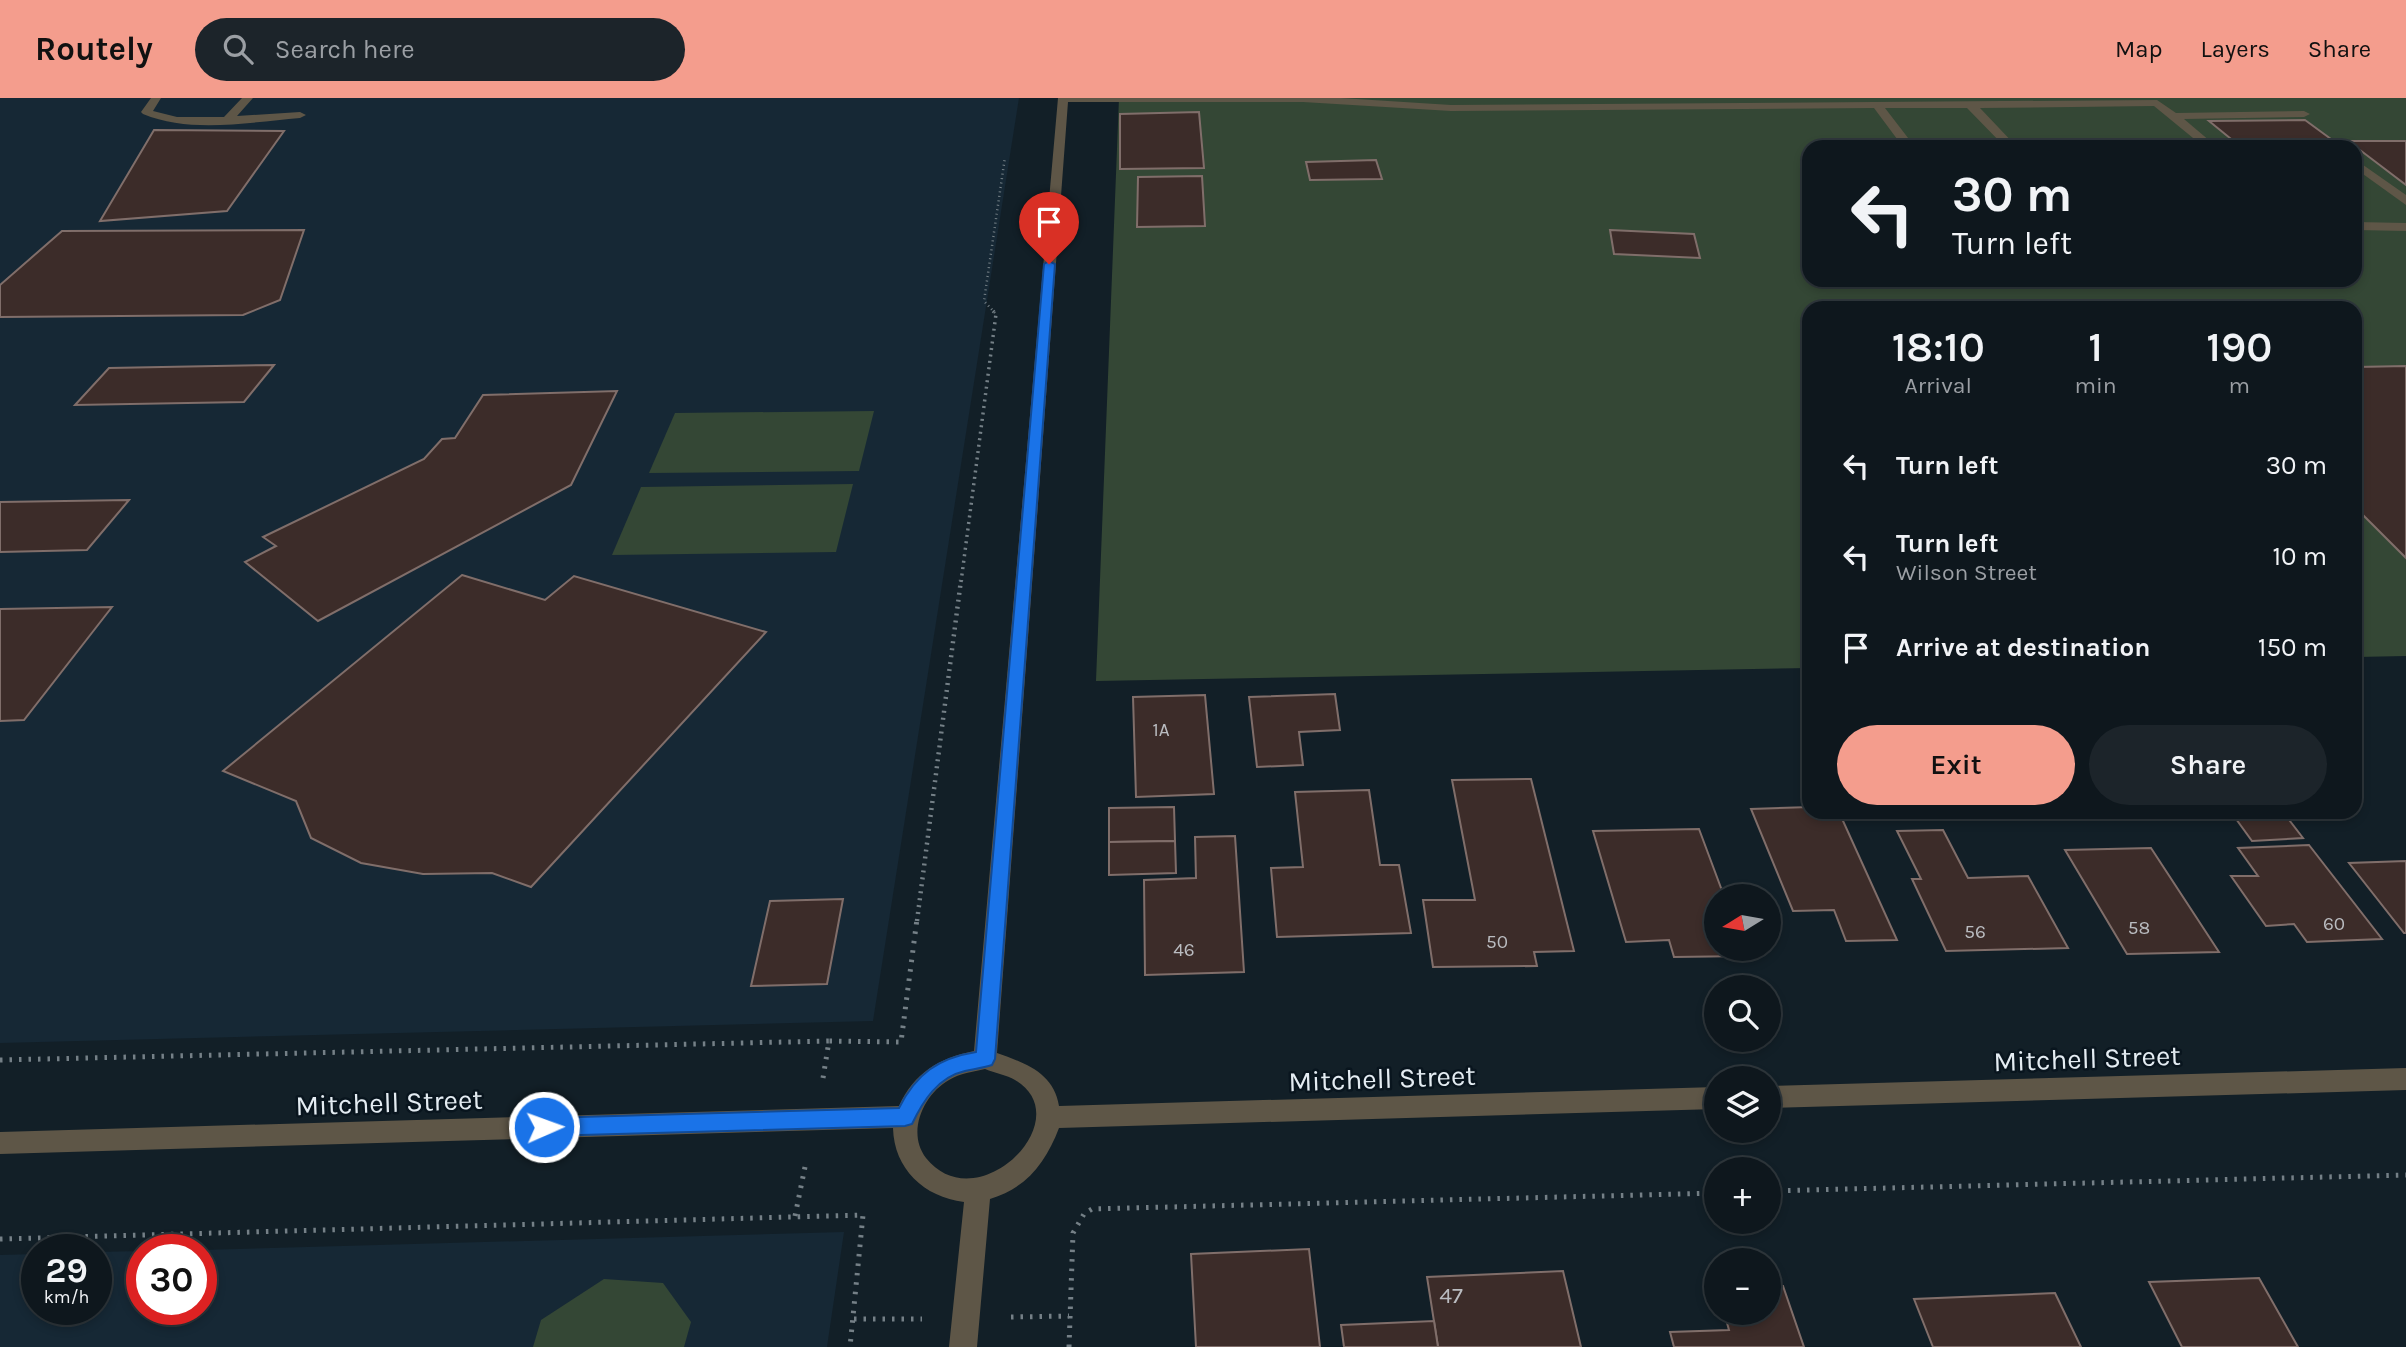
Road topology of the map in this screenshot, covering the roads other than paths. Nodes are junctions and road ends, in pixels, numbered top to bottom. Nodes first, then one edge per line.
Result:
1 (156, 98) edge
2 (248, 98) edge
3 (1063, 99) edge
4 (1876, 104) junction
5 (1970, 104) junction
6 (2304, 114) dead end
7 (300, 115) dead end
8 (2174, 116) junction
9 (227, 120) junction
10 (1904, 140) edge
11 (2004, 140) edge
12 (2203, 140) edge
13 (2362, 168) edge
14 (2406, 201) edge
15 (2362, 226) edge
16 (2406, 226) edge
17 (985, 1059) junction
18 (2406, 1079) edge
19 (1781, 1097) edge
20 (1704, 1098) edge
21 (905, 1117) junction
22 (1050, 1117) junction
23 (0, 1143) edge
24 (978, 1190) junction
25 (963, 1347) edge

1 - 9 street
2 - 9 street
3 - 4 street
3 - 17 street
4 - 5 street
4 - 10 street
5 - 8 street
5 - 11 street
6 - 8 street
7 - 9 street
8 - 12 street
13 - 14 street
15 - 16 street
17 - 21 street
17 - 22 street
18 - 19 street, Mitchell Street
20 - 22 street, Mitchell Street
21 - 23 street, Mitchell Street
21 - 24 street
22 - 24 street
24 - 25 street

